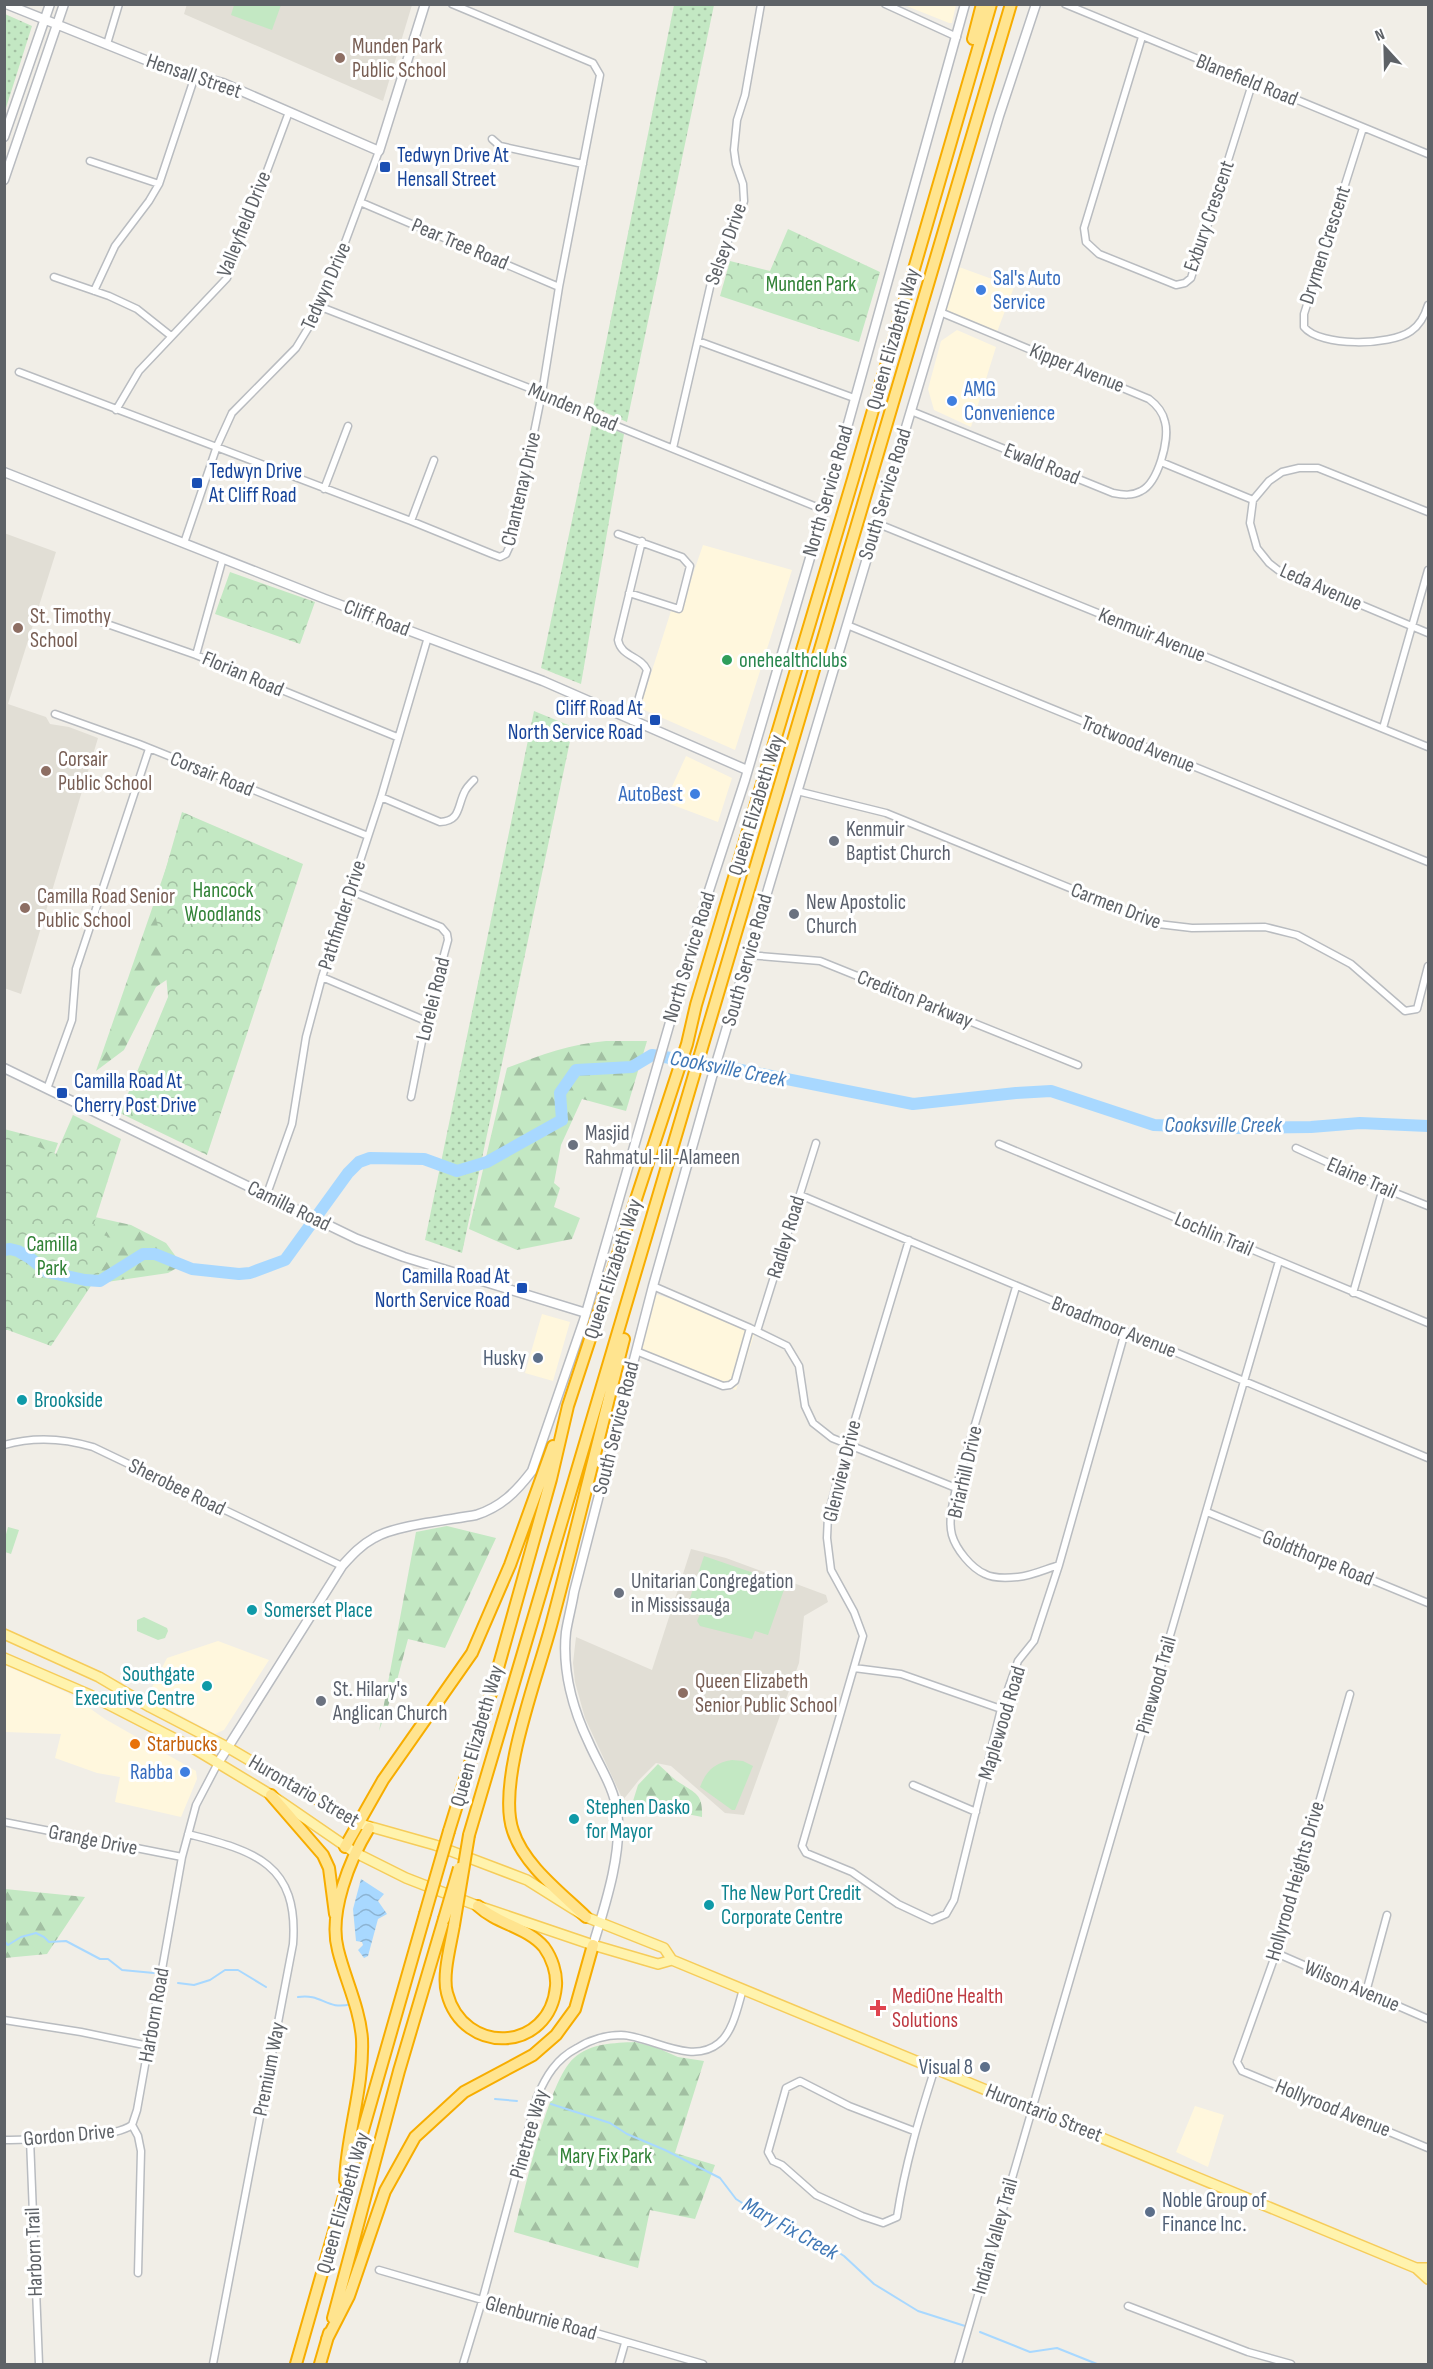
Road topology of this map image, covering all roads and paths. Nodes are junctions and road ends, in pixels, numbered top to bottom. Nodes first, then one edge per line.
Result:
1 (6, 4) edge
2 (50, 4) edge
3 (64, 4) edge
4 (119, 4) edge
5 (425, 4) edge
6 (452, 4) edge
7 (761, 4) edge
8 (885, 4) edge
9 (965, 4) edge
10 (982, 4) edge
11 (990, 4) edge
12 (1036, 4) edge
13 (1065, 4) edge
14 (1012, 7) edge
15 (46, 19) junction
16 (58, 24) junction
17 (957, 37) junction
18 (1142, 37) junction
19 (107, 44) junction
20 (195, 76) junction
21 (1253, 81) junction
22 (960, 109) junction
23 (289, 112) junction
24 (1363, 128) junction
25 (4, 137) edge
26 (492, 139) dead end
27 (380, 151) junction
28 (1428, 154) edge
29 (90, 161) dead end
30 (583, 164) junction
31 (4, 180) edge
32 (159, 184) junction
33 (360, 202) junction
34 (54, 278) dead end
35 (559, 287) junction
36 (94, 291) junction
37 (1428, 304) edge
38 (321, 307) junction
39 (940, 312) junction
40 (171, 336) junction
41 (698, 341) junction
42 (19, 372) dead end
43 (543, 393) junction
44 (854, 398) junction
45 (116, 410) junction
46 (911, 411) junction
47 (348, 426) dead end
48 (217, 446) junction
49 (673, 448) junction
50 (434, 460) dead end
51 (1161, 462) junction
52 (4, 472) edge
53 (324, 489) junction
54 (1252, 500) junction
55 (824, 510) junction
56 (1428, 512) edge
57 (411, 520) junction
58 (876, 523) junction
59 (618, 534) dead end
60 (642, 541) junction
61 (184, 543) junction
62 (223, 558) junction
63 (1428, 570) edge
64 (629, 593) junction
65 (87, 617) dead end
66 (847, 625) junction
67 (1412, 626) junction
68 (1428, 633) edge
69 (428, 637) junction
70 (196, 655) junction
71 (55, 714) dead end
72 (632, 721) junction
73 (1383, 728) junction
74 (397, 737) junction
75 (1428, 747) edge
76 (149, 748) junction
77 (747, 770) junction
78 (474, 780) dead end
79 (797, 791) junction
80 (381, 797) junction
81 (368, 836) junction
82 (1428, 862) edge
83 (351, 891) junction
84 (748, 955) junction
85 (1428, 966) edge
86 (322, 978) junction
87 (426, 1021) junction
88 (1078, 1065) dead end
89 (4, 1068) edge
90 (47, 1089) junction
91 (411, 1097) dead end
92 (816, 1143) dead end
93 (999, 1144) dead end
94 (1296, 1148) dead end
95 (1383, 1188) junction
96 (267, 1194) junction
97 (800, 1195) junction
98 (1428, 1206) edge
99 (909, 1240) junction
100 (1279, 1261) junction
101 (653, 1286) junction
102 (1016, 1287) junction
103 (1353, 1293) junction
104 (628, 1302) junction
105 (586, 1313) junction
106 (1428, 1323) edge
107 (750, 1328) junction
108 (757, 1331) junction
109 (1125, 1332) junction
110 (636, 1351) junction
111 (1244, 1380) junction
112 (568, 1406) junction
113 (4, 1445) edge
114 (847, 1446) junction
115 (1428, 1458) edge
116 (956, 1488) junction
117 (1207, 1512) junction
118 (1059, 1565) junction
119 (342, 1566) junction
120 (1428, 1603) edge
121 (4, 1634) edge
122 (4, 1658) edge
123 (854, 1668) junction
124 (1350, 1694) dead end
125 (1001, 1709) junction
126 (227, 1747) junction
127 (218, 1763) junction
128 (913, 1785) dead end
129 (271, 1795) junction
130 (976, 1812) junction
131 (4, 1822) edge
132 (357, 1823) junction
133 (369, 1828) junction
134 (188, 1833) junction
135 (469, 1835) junction
136 (804, 1836) joint
137 (350, 1849) junction
138 (182, 1857) junction
139 (478, 1906) junction
140 (1387, 1915) dead end
141 (586, 1917) junction
142 (600, 1923) junction
143 (337, 1925) junction
144 (593, 1945) junction
145 (1276, 1953) junction
146 (672, 1960) junction
147 (743, 1989) junction
148 (1366, 1992) junction
149 (1428, 2019) edge
150 (4, 2020) edge
151 (149, 2046) junction
152 (1238, 2067) joint
153 (935, 2068) junction
154 (1033, 2108) junction
155 (132, 2125) junction
156 (914, 2131) junction
157 (30, 2139) junction
158 (4, 2140) edge
159 (1428, 2148) edge
160 (345, 2195) junction
161 (1416, 2268) junction
162 (1428, 2268) edge
163 (379, 2270) dead end
164 (138, 2273) dead end
165 (1428, 2279) edge
166 (482, 2301) junction
167 (1128, 2306) dead end
168 (327, 2339) junction
169 (625, 2343) junction
170 (39, 2364) edge
171 (213, 2364) edge
172 (296, 2364) edge
173 (320, 2364) edge
174 (463, 2364) edge
175 (619, 2364) edge
176 (703, 2364) edge
177 (958, 2364) edge
178 (1291, 2364) edge

1 - 15 street, Hensall Street
2 - 15 street
3 - 16 street
4 - 19 street
5 - 27 street, Tedwyn Drive
6 - 30 street, Chantenay Drive
7 - 41 street, Selsey Drive
8 - 17 street
9 - 17 street, North Service Road
10 - 22 highway
11 - 22 highway, Queen Elizabeth Way
12 - 39 street, South Service Road
13 - 18 street, Blanefield Road
14 - 104 highway, Queen Elizabeth Way
15 - 16 street, Hensall Street
15 - 25 street
16 - 19 street, Hensall Street
16 - 31 street
17 - 44 street, North Service Road
18 - 21 street, Blanefield Road
18 - 21 street, Exbury Crescent
19 - 20 street, Hensall Street
20 - 23 street, Hensall Street
20 - 32 street
21 - 24 street, Blanefield Road
22 - 112 highway, Queen Elizabeth Way
23 - 27 street, Hensall Street
23 - 40 street, Valleyfield Drive
24 - 28 street, Blanefield Road
24 - 37 street, Drymen Crescent
26 - 30 street
27 - 33 street, Tedwyn Drive
29 - 32 street
30 - 35 street, Chantenay Drive
32 - 36 street
33 - 35 street, Pear Tree Road
33 - 38 street, Tedwyn Drive
34 - 36 street
35 - 43 street, Chantenay Drive
36 - 40 street
38 - 43 street, Munden Road
38 - 48 street, Tedwyn Drive
39 - 46 street, South Service Road
39 - 51 street, Kipper Avenue
40 - 45 street, Valleyfield Drive
41 - 44 street
41 - 49 street, Selsey Drive
42 - 45 street, Chantenay Drive
43 - 49 street, Munden Road
43 - 57 street, Chantenay Drive
44 - 55 street, North Service Road
45 - 48 street, Chantenay Drive
46 - 51 street, Ewald Road
46 - 58 street, South Service Road
47 - 53 street
48 - 53 street, Chantenay Drive
48 - 61 street, Tedwyn Drive
49 - 55 street, Munden Road
50 - 57 street
51 - 54 street
52 - 61 street, Cliff Road
53 - 57 street, Chantenay Drive
54 - 56 street
54 - 67 street, Leda Avenue
55 - 77 street, North Service Road
58 - 66 street, South Service Road
58 - 73 street, Kenmuir Avenue
59 - 60 street
60 - 64 street
60 - 64 street
61 - 62 street, Cliff Road
62 - 69 street, Cliff Road
62 - 70 street
63 - 67 street
64 - 72 street
65 - 70 street, Florian Road
66 - 79 street, South Service Road
66 - 82 street, Trotwood Avenue
67 - 68 street, Leda Avenue
67 - 73 street
69 - 72 street, Cliff Road
69 - 74 street, Pathfinder Drive
70 - 74 street, Florian Road
71 - 76 street, Corsair Road
72 - 77 street, Cliff Road
73 - 75 street, Kenmuir Avenue
74 - 80 street, Pathfinder Drive
76 - 81 street, Corsair Road
76 - 90 street
77 - 105 street, North Service Road
78 - 80 street
79 - 84 street, South Service Road
79 - 85 street, Carmen Drive
80 - 81 street, Pathfinder Drive
81 - 83 street, Pathfinder Drive
83 - 86 street, Pathfinder Drive
83 - 87 street, Lorelei Road
84 - 88 street, Crediton Parkway
84 - 101 street, South Service Road
86 - 87 street
86 - 96 street, Pathfinder Drive
87 - 91 street, Lorelei Road
89 - 90 street, Camilla Road
90 - 96 street, Camilla Road
92 - 97 street, Radley Road
93 - 100 street, Lochlin Trail
94 - 95 street, Elaine Trail
95 - 98 street, Elaine Trail
95 - 103 street
96 - 105 street, Camilla Road
97 - 99 street, Broadmoor Avenue
97 - 108 street, Radley Road
99 - 102 street, Broadmoor Avenue
99 - 114 street, Glenview Drive
100 - 103 street, Lochlin Trail
100 - 111 street, Pinewood Trail
101 - 107 street
101 - 110 street, South Service Road
102 - 109 street, Broadmoor Avenue
102 - 116 street, Briarhill Drive
103 - 106 street, Lochlin Trail
104 - 135 highway, Queen Elizabeth Way
104 - 141 highway
105 - 119 street, North Service Road
107 - 108 street
107 - 110 street
108 - 114 street
109 - 111 street, Broadmoor Avenue
109 - 118 street, Maplewood Road
110 - 142 street, South Service Road
111 - 115 street, Broadmoor Avenue
111 - 117 street, Pinewood Trail
112 - 132 highway
112 - 160 highway, Queen Elizabeth Way, bridge
113 - 119 street, Sherobee Road
114 - 116 street
114 - 123 street, Glenview Drive
116 - 118 street, Briarhill Drive
117 - 120 street, Goldthorpe Road
117 - 154 street, Pinewood Trail
118 - 125 street, Maplewood Road
119 - 126 street, North Service Road
121 - 126 main road, Hurontario Street
122 - 127 main road, Hurontario Street
123 - 125 street
123 - 136 street, Glenview Drive
124 - 145 street, Hollyrood Heights Drive
125 - 130 street, Maplewood Road
126 - 127 street, North Service Road
126 - 132 main road, Hurontario Street
127 - 129 main road, Hurontario Street
127 - 134 street, Harborn Road
128 - 130 street
129 - 137 main road, Hurontario Street
129 - 143 highway
130 - 136 street, Maplewood Road
131 - 138 street, Grange Drive
132 - 133 main road, Hurontario Street
132 - 137 highway
133 - 137 highway
133 - 141 main road, Hurontario Street
134 - 138 street, Harborn Road
134 - 171 street, Premium Way
135 - 139 highway, bridge
135 - 168 highway, Queen Elizabeth Way, bridge
137 - 139 main road, Hurontario Street
137 - 143 highway
138 - 151 street, Harborn Road
139 - 144 main road, Hurontario Street
140 - 148 street
141 - 142 main road, Hurontario Street
142 - 144 street, South Service Road
142 - 146 main road, Hurontario Street
143 - 160 highway
144 - 146 main road, Hurontario Street
144 - 168 highway
145 - 148 street, Wilson Avenue
145 - 152 street, Hollyrood Heights Drive
146 - 147 main road, Hurontario Street
147 - 153 main road, Hurontario Street
147 - 166 street, Pinetree Way
148 - 149 street, Wilson Avenue
150 - 151 street
151 - 155 street, Harborn Road
152 - 159 street, Hollyrood Avenue
153 - 154 main road, Hurontario Street
153 - 156 street
154 - 161 main road, Hurontario Street
154 - 177 street, Indian Valley Trail
155 - 157 street, Gordon Drive
155 - 164 street, Harborn Road
156 - 156 street
157 - 158 street, Gordon Drive
157 - 170 street, Harborn Trail
160 - 172 highway, Queen Elizabeth Way
161 - 162 main road, Hurontario Street
161 - 165 main road, Hurontario Street
163 - 166 street, Glenburnie Road
166 - 169 street, Glenburnie Road
166 - 174 street, Pinetree Way
167 - 178 street
168 - 173 highway, Queen Elizabeth Way
169 - 175 street
169 - 176 street, Glenburnie Road

